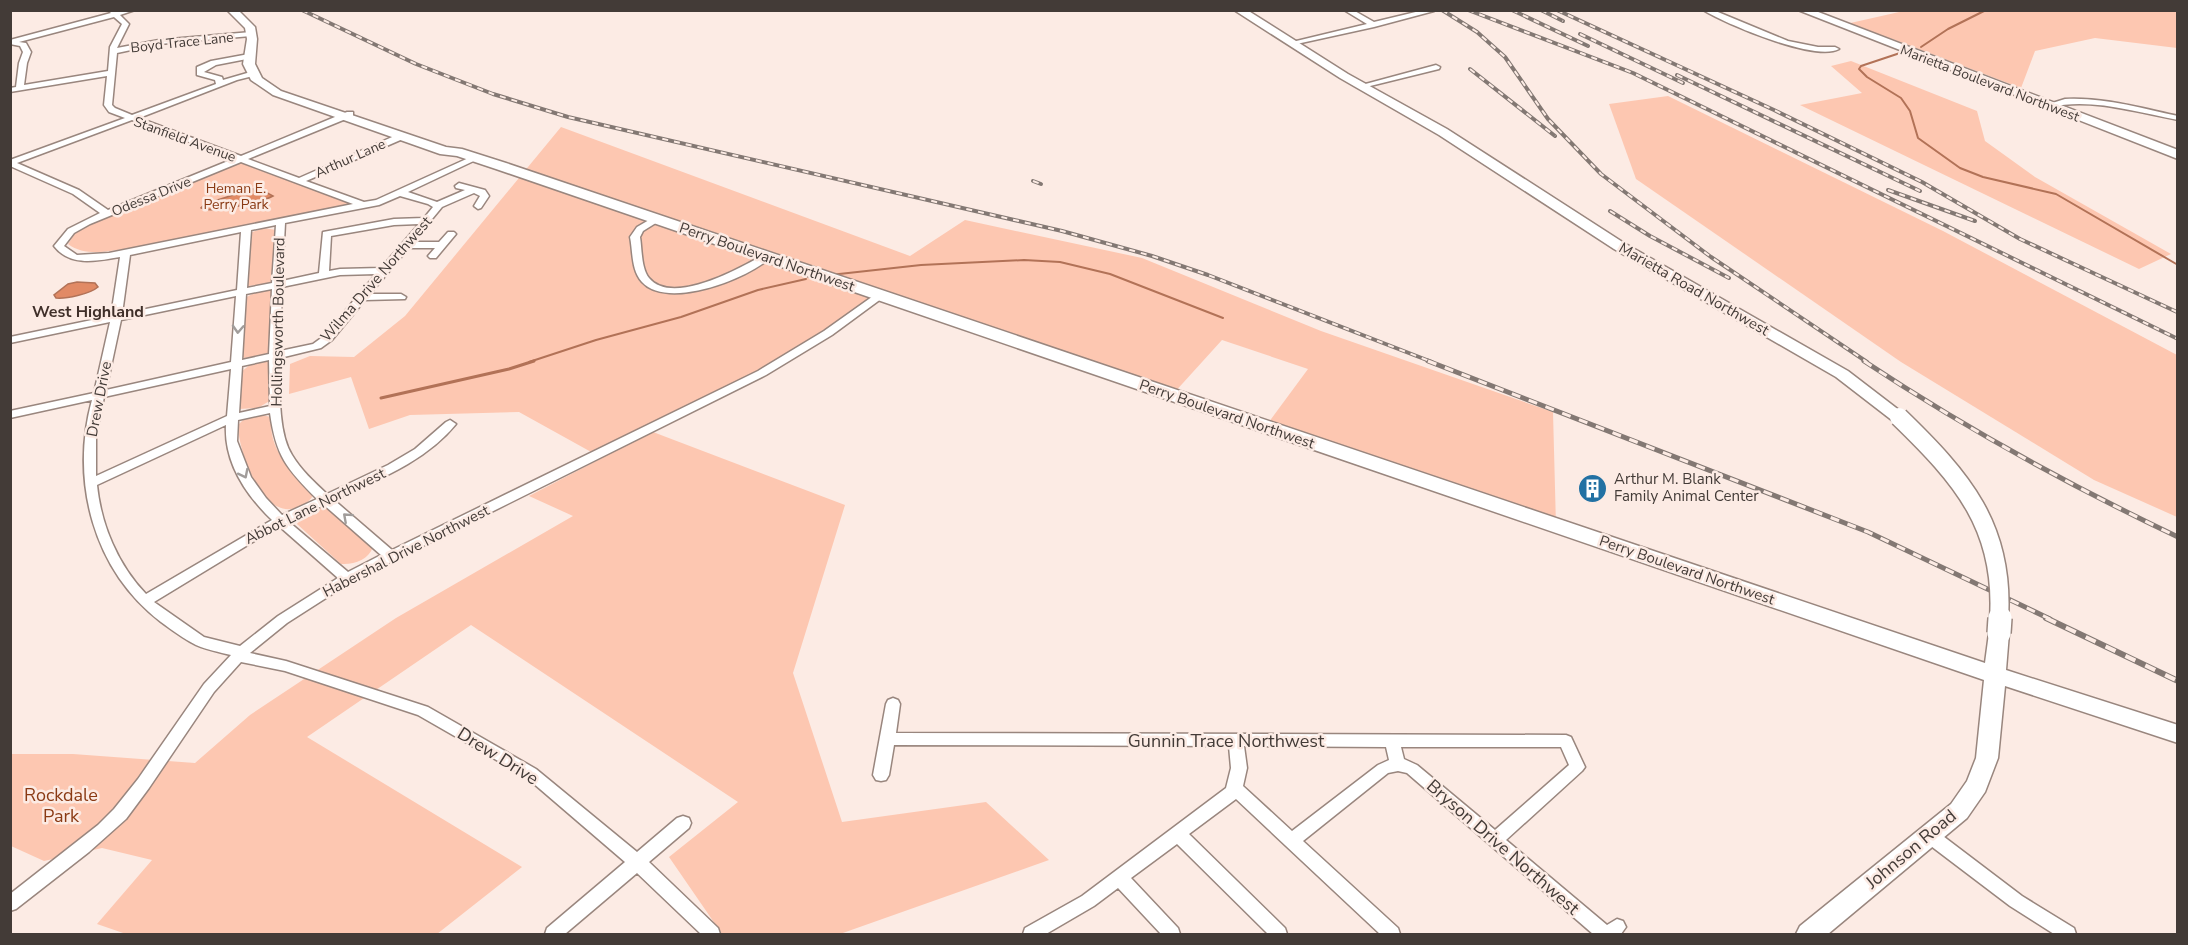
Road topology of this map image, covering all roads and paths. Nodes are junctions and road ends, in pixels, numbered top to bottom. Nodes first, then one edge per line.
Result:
1 (132, 10) edge
2 (232, 10) edge
3 (1239, 10) edge
4 (1347, 10) edge
5 (1706, 10) edge
6 (1803, 10) edge
7 (1813, 10) edge
8 (1431, 11) edge
9 (114, 12) edge
10 (1374, 25) junction
11 (251, 34) junction
12 (11, 42) edge
13 (1292, 43) junction
14 (1835, 49) dead end
15 (114, 51) junction
16 (249, 56) junction
17 (1436, 67) dead end
18 (111, 73) junction
19 (254, 73) junction
20 (233, 80) junction
21 (219, 82) junction
22 (1362, 86) junction
23 (20, 88) junction
24 (10, 90) edge
25 (2052, 104) junction
26 (347, 115) junction
27 (128, 118) junction
28 (2178, 118) edge
29 (402, 136) junction
30 (2178, 153) edge
31 (466, 155) junction
32 (240, 159) junction
33 (11, 163) edge
34 (298, 181) junction
35 (459, 186) dead end
36 (472, 190) junction
37 (401, 193) junction
38 (366, 204) junction
39 (437, 206) junction
40 (478, 206) dead end
41 (107, 214) junction
42 (656, 219) junction
43 (426, 221) junction
44 (281, 222) junction
45 (246, 229) junction
46 (451, 234) dead end
47 (405, 245) junction
48 (442, 245) junction
49 (125, 253) junction
50 (433, 256) dead end
51 (766, 257) junction
52 (384, 271) junction
53 (324, 276) junction
54 (277, 286) junction
55 (240, 293) junction
56 (880, 296) junction
57 (362, 297) junction
58 (401, 297) dead end
59 (117, 318) junction
60 (10, 340) edge
61 (275, 357) junction
62 (237, 363) junction
63 (99, 394) junction
64 (274, 408) junction
65 (10, 415) edge
66 (232, 418) junction
67 (450, 424) dead end
68 (92, 483) junction
69 (325, 498) junction
70 (280, 520) junction
71 (391, 556) junction
72 (347, 578) junction
73 (145, 601) junction
74 (240, 654) junction
75 (1995, 675) junction
76 (892, 704) dead end
77 (2178, 734) edge
78 (887, 739) junction
79 (1236, 741) junction
80 (1392, 741) junction
81 (1398, 765) junction
82 (881, 775) dead end
83 (1235, 788) junction
84 (683, 823) dead end
85 (1179, 835) junction
86 (1929, 836) junction
87 (1495, 840) junction
88 (1292, 841) junction
89 (636, 862) junction
90 (1120, 878) junction
91 (10, 904) edge
92 (1610, 932) edge
93 (553, 934) edge
94 (712, 934) edge
95 (1031, 934) edge
96 (1171, 934) edge
97 (1279, 934) edge
98 (1392, 934) edge
99 (1809, 934) edge
100 (2068, 934) edge

1 - 9 street
2 - 11 street
3 - 13 street, Marietta Road Northwest
4 - 10 street
5 - 14 street
6 - 25 street, Marietta Boulevard Northwest
7 - 25 street
8 - 10 street
9 - 12 street
9 - 15 street, Stanfield Avenue
10 - 13 street
11 - 15 street, Boyd Trace Lane
11 - 16 street
12 - 23 street
13 - 22 street, Marietta Road Northwest
15 - 18 street, Stanfield Avenue
16 - 19 street
16 - 21 street
17 - 22 street
18 - 23 street
18 - 27 street, Stanfield Avenue
19 - 20 street
19 - 26 street, Perry Boulevard Northwest
20 - 21 street
20 - 27 street
21 - 27 street
22 - 75 street, Marietta Road Northwest, bridge
23 - 24 street
25 - 28 street
25 - 30 street, Marietta Boulevard Northwest
26 - 29 street, Perry Boulevard Northwest
26 - 31 street, Perry Boulevard Northwest
26 - 32 street, Odessa Drive
27 - 32 street, Stanfield Avenue
27 - 33 street
29 - 31 street, Perry Boulevard Northwest
29 - 34 street, Arthur Lane
31 - 37 street
31 - 38 street
31 - 42 street, Perry Boulevard Northwest
32 - 34 street, Stanfield Avenue
32 - 41 street, Odessa Drive
33 - 41 street
34 - 38 street, Stanfield Avenue
35 - 36 street
36 - 39 street, Wilma Drive Northwest
36 - 40 street
37 - 38 street
37 - 39 street, Wilma Drive Northwest
38 - 44 street
39 - 43 street, Wilma Drive Northwest
41 - 49 street, Odessa Drive
42 - 51 street, Perry Boulevard Northwest
42 - 51 street
43 - 47 street, Wilma Drive Northwest
43 - 53 street
44 - 45 street
44 - 54 street, Hollingsworth Boulevard
45 - 49 street
45 - 55 street
46 - 48 street
47 - 48 street
47 - 52 street, Wilma Drive Northwest
48 - 50 street
49 - 59 street, Drew Drive
51 - 56 street, Perry Boulevard Northwest
52 - 53 street
52 - 57 street, Wilma Drive Northwest
53 - 54 street
54 - 55 street
54 - 61 street, Hollingsworth Boulevard
55 - 59 street
55 -> 62 street
56 - 71 street, Habershal Drive Northwest
56 - 75 street, Perry Boulevard Northwest
57 - 58 street
57 - 61 street, Wilma Drive Northwest
59 - 60 street
59 - 63 street, Drew Drive
61 - 62 street, Wilma Drive Northwest
61 - 64 street, Hollingsworth Boulevard
62 - 63 street, Wilma Drive Northwest
62 - 66 street
63 - 65 street, Wilma Drive Northwest
63 - 68 street, Drew Drive
64 - 66 street
64 - 69 street, Hollingsworth Boulevard
66 - 68 street
66 -> 70 street
67 - 69 street, Abbot Lane Northwest
68 - 73 street, Drew Drive
69 - 70 street, Abbot Lane Northwest
71 -> 69 street, Hollingsworth Boulevard
70 - 72 street
70 - 73 street, Abbot Lane Northwest
71 - 72 street, Habershal Drive Northwest
72 - 74 street, Habershal Drive Northwest
73 - 74 street, Drew Drive
74 - 89 street, Drew Drive
74 - 91 street, Habershal Drive Northwest
75 - 77 street, Perry Boulevard Northwest
75 - 86 street, Johnson Road
76 - 78 street
78 - 79 street, Gunnin Trace Northwest
78 - 82 street
79 - 80 street, Gunnin Trace Northwest
79 - 83 street
80 - 81 street
80 - 87 street, Gunnin Trace Northwest
81 - 87 street, Bryson Drive Northwest
81 - 88 street
83 - 85 street
83 - 88 street
84 - 89 street
85 - 90 street
85 - 97 street
86 - 99 street, Johnson Road
86 - 100 street
87 - 92 street, Bryson Drive Northwest
88 - 98 street
89 - 93 street
89 - 94 street, Drew Drive
90 - 95 street
90 - 96 street

